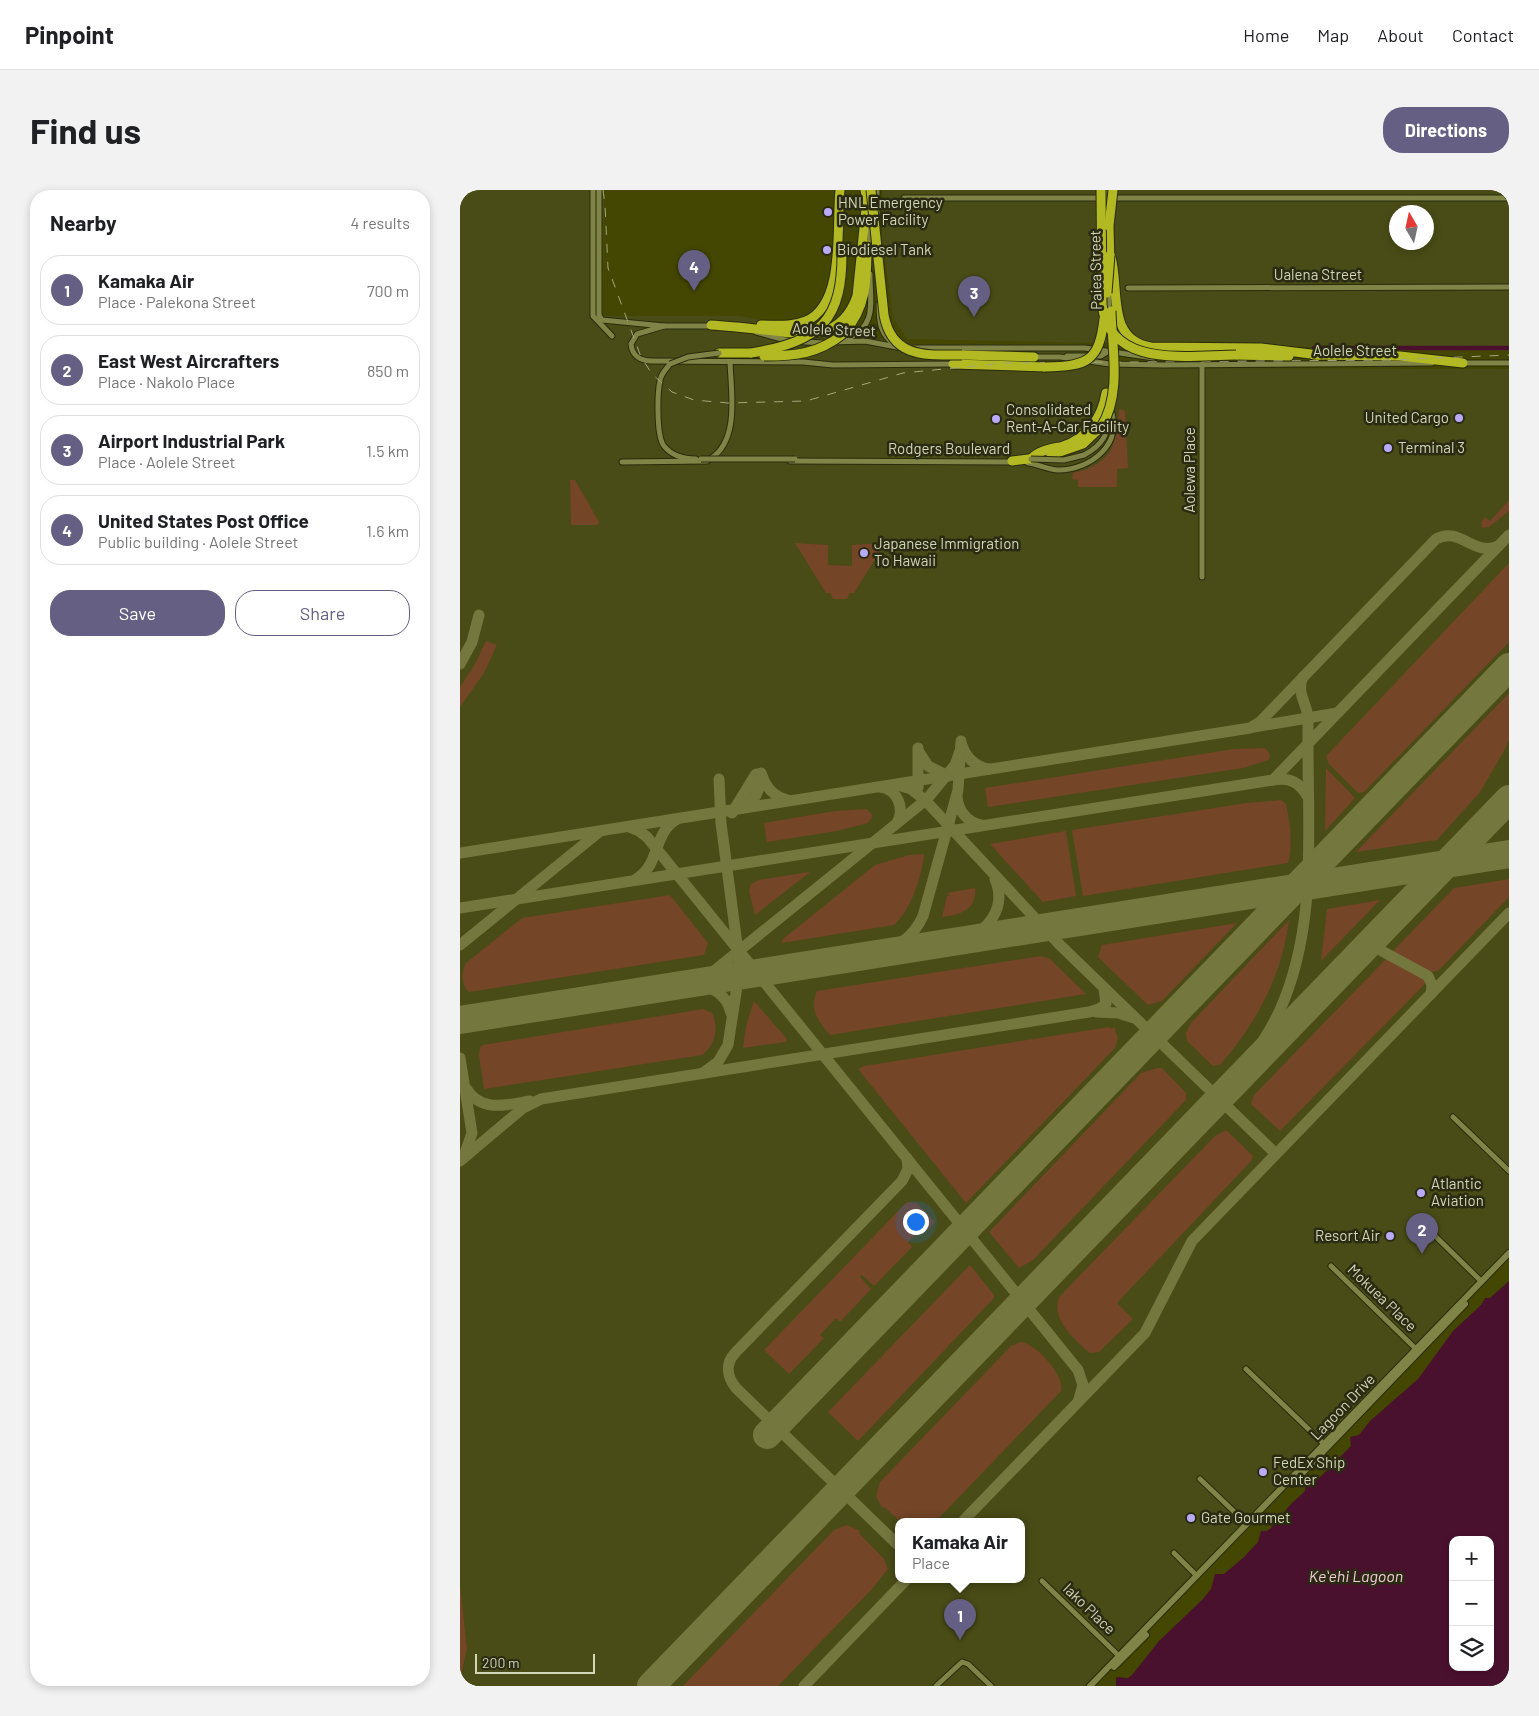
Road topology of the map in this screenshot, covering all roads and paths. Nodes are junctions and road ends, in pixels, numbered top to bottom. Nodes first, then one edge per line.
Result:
1 (593, 190) edge
2 (599, 190) edge
3 (842, 190) edge
4 (865, 190) edge
5 (870, 190) edge
6 (877, 190) edge
7 (1101, 190) edge
8 (1113, 190) edge
9 (1107, 193) edge
10 (904, 198) dead end
11 (1509, 198) edge
12 (867, 200) junction
13 (596, 216) junction
14 (1109, 226) junction
15 (1110, 254) junction
16 (1509, 287) edge
17 (1128, 288) dead end
18 (596, 302) junction
19 (1110, 311) junction
20 (664, 326) junction
21 (710, 326) junction
22 (612, 336) dead end
23 (840, 342) junction
24 (900, 348) junction
25 (925, 348) junction
26 (1085, 348) junction
27 (1110, 350) junction
28 (1236, 351) junction
29 (719, 353) joint
30 (751, 353) junction
31 (1034, 356) junction
32 (1060, 357) junction
33 (730, 362) junction
34 (1463, 363) junction
35 (1509, 363) edge
36 (953, 364) junction
37 (1110, 364) junction
38 (1129, 364) junction
39 (1202, 364) junction
40 (909, 365) junction
41 (1110, 383) junction
42 (1110, 408) junction
43 (1031, 459) junction
44 (707, 461) junction
45 (622, 462) dead end
46 (1012, 462) junction
47 (1202, 576) dead end
48 (1453, 1117) dead end
49 (1509, 1171) edge
50 (1426, 1227) dead end
51 (1509, 1253) edge
52 (1509, 1259) edge
53 (1331, 1266) dead end
54 (1483, 1283) junction
55 (1418, 1350) junction
56 (1246, 1370) dead end
57 (1325, 1446) junction
58 (1200, 1479) dead end
59 (1248, 1525) junction
60 (1174, 1553) dead end
61 (1198, 1577) junction
62 (1042, 1581) dead end
63 (1121, 1657) junction
64 (936, 1686) edge
65 (991, 1686) edge
66 (1090, 1686) edge
67 (1096, 1686) edge

1 - 13 street, Aolele Street
2 - 13 street, Aolele Street
3 - 21 highway
3 - 30 highway, bridge
4 - 12 highway
5 - 23 street
5 - 31 highway, bridge
6 - 24 street
7 - 28 highway, bridge
8 - 14 highway, bridge
9 - 10 street
9 - 11 street
9 - 14 highway, bridge
9 - 19 street, Paiea Street
12 - 21 highway
12 - 30 highway, bridge
13 - 18 street, Aolele Street
14 - 15 highway
15 - 19 highway, bridge
15 - 28 highway
15 - 36 highway, bridge
16 - 17 street, Ualena Street
18 - 20 street, Aolele Street
18 - 22 street, Aolele Street
19 - 26 street
19 - 27 street, Paiea Street
19 - 43 highway, bridge
19 - 46 highway, bridge
20 - 21 street, Aolele Street
20 - 33 street, Aolele Street
21 - 23 street, Aolele Street
23 - 24 street, Aolele Street
24 - 25 street, Aolele Street
25 - 26 street, Aolele Street
25 - 40 street
26 - 27 street, Aolele Street
27 - 32 street
27 - 37 street, Rodgers Boulevard
27 - 39 street, Aolele Street
28 - 34 highway
29 - 30 highway
29 - 43 street, bridge
31 - 32 street, Aolele Street
31 - 36 street, Aolele Street
32 - 37 street, Aolele Street
33 - 40 street, Aolele Street
33 - 44 street
34 - 35 street, Aolele Street
34 - 39 street, Aolele Street
36 - 40 street, Aolele Street
37 - 38 street, Aolele Street
37 - 41 street, Rodgers Boulevard
38 - 39 street, Aolele Street
38 - 41 street
39 - 47 street, Aolewa Place
41 - 42 street, Rodgers Boulevard
42 - 43 street, bridge
42 - 46 street, Rodgers Boulevard
44 - 45 street, Rodgers Boulevard
44 - 46 street, Rodgers Boulevard
48 - 49 street
50 - 54 street
51 - 54 street, Lagoon Drive
52 - 54 street, Lagoon Drive
53 - 55 street, Mokuea Place
54 - 55 street, Lagoon Drive
55 - 57 street, Lagoon Drive
56 - 57 street
57 - 59 street, Lagoon Drive
58 - 59 street
59 - 61 street, Lagoon Drive
60 - 61 street
61 - 63 street, Lagoon Drive
62 - 63 street, Iako Place
63 - 66 street, Lagoon Drive
63 - 67 street, Lagoon Drive
64 - 65 street

